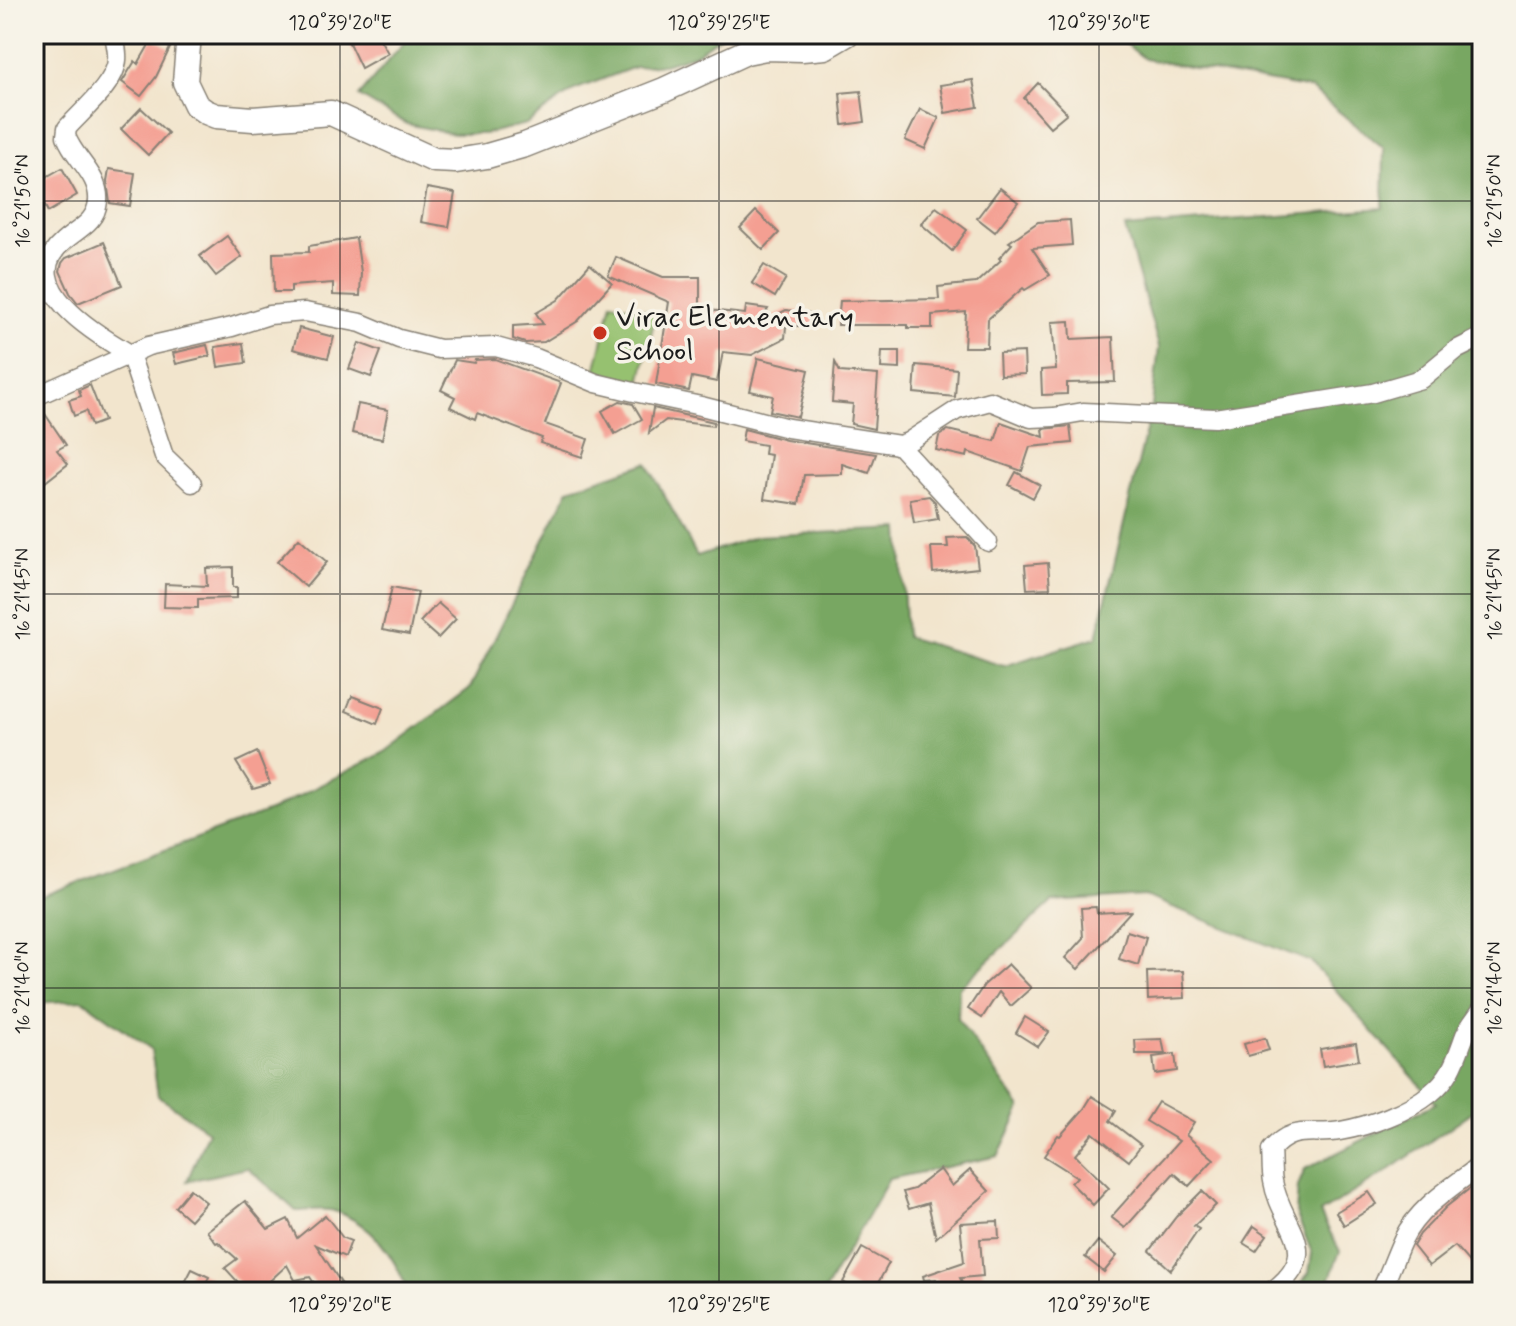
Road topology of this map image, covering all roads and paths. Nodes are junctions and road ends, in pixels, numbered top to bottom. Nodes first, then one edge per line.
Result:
1 (114, 34) edge
2 (189, 34) edge
3 (847, 34) edge
4 (1482, 337) edge
5 (130, 354) junction
6 (34, 397) edge
7 (899, 445) junction
8 (192, 483) dead end
9 (988, 542) dead end
10 (1482, 1009) edge
11 (1482, 1164) edge
12 (1271, 1292) edge
13 (1380, 1292) edge

1 - 5 street
2 - 3 main road
4 - 7 street
5 - 6 street
5 - 7 street
5 - 8 street
7 - 9 street
10 - 12 street
11 - 13 street

